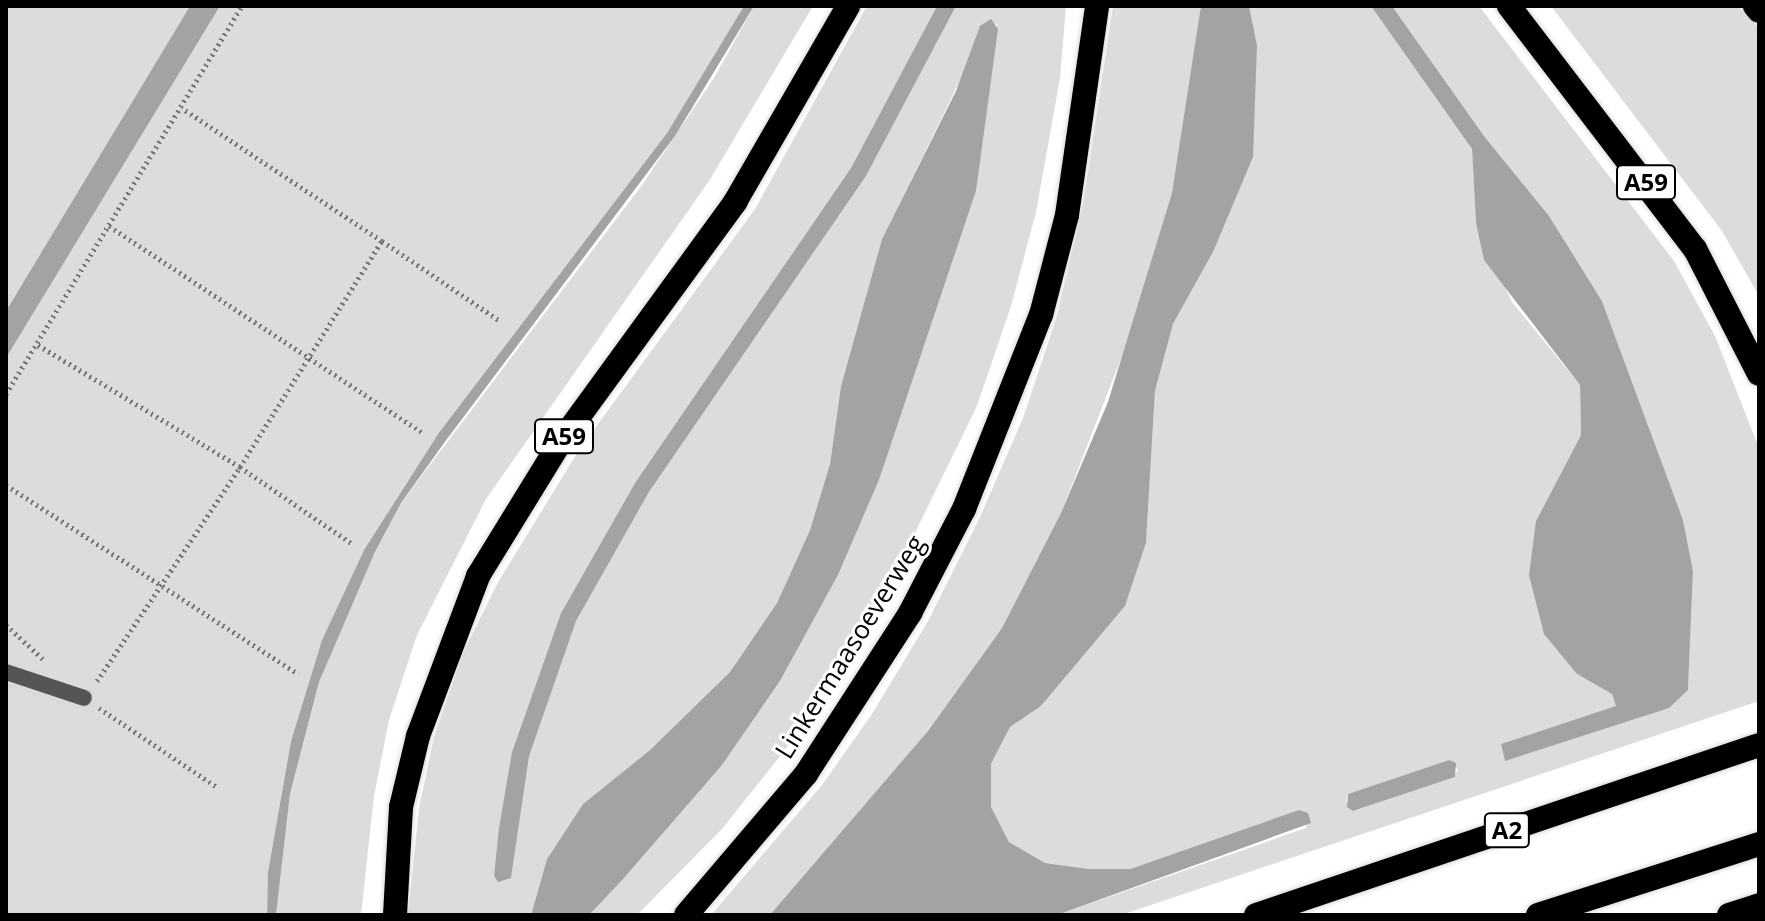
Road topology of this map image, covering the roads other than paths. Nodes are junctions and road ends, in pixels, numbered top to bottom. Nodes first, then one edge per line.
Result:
1 (848, 6) edge
2 (1097, 6) edge
3 (1509, 6) edge
4 (1755, 6) edge
5 (1759, 11) edge
6 (1759, 374) edge
7 (6, 672) edge
8 (84, 698) road end
9 (1759, 745) edge
10 (1759, 844) edge
11 (1759, 905) edge
12 (395, 915) edge
13 (686, 915) edge
14 (1256, 915) edge
15 (1538, 915) edge
16 (1729, 915) edge

1 - 12 highway, A59
2 - 13 highway, Linkermaasoeverweg
3 - 6 highway, A59
4 - 5 highway
7 - 8 lane
9 - 14 highway, A2
10 - 15 highway
11 - 16 highway

